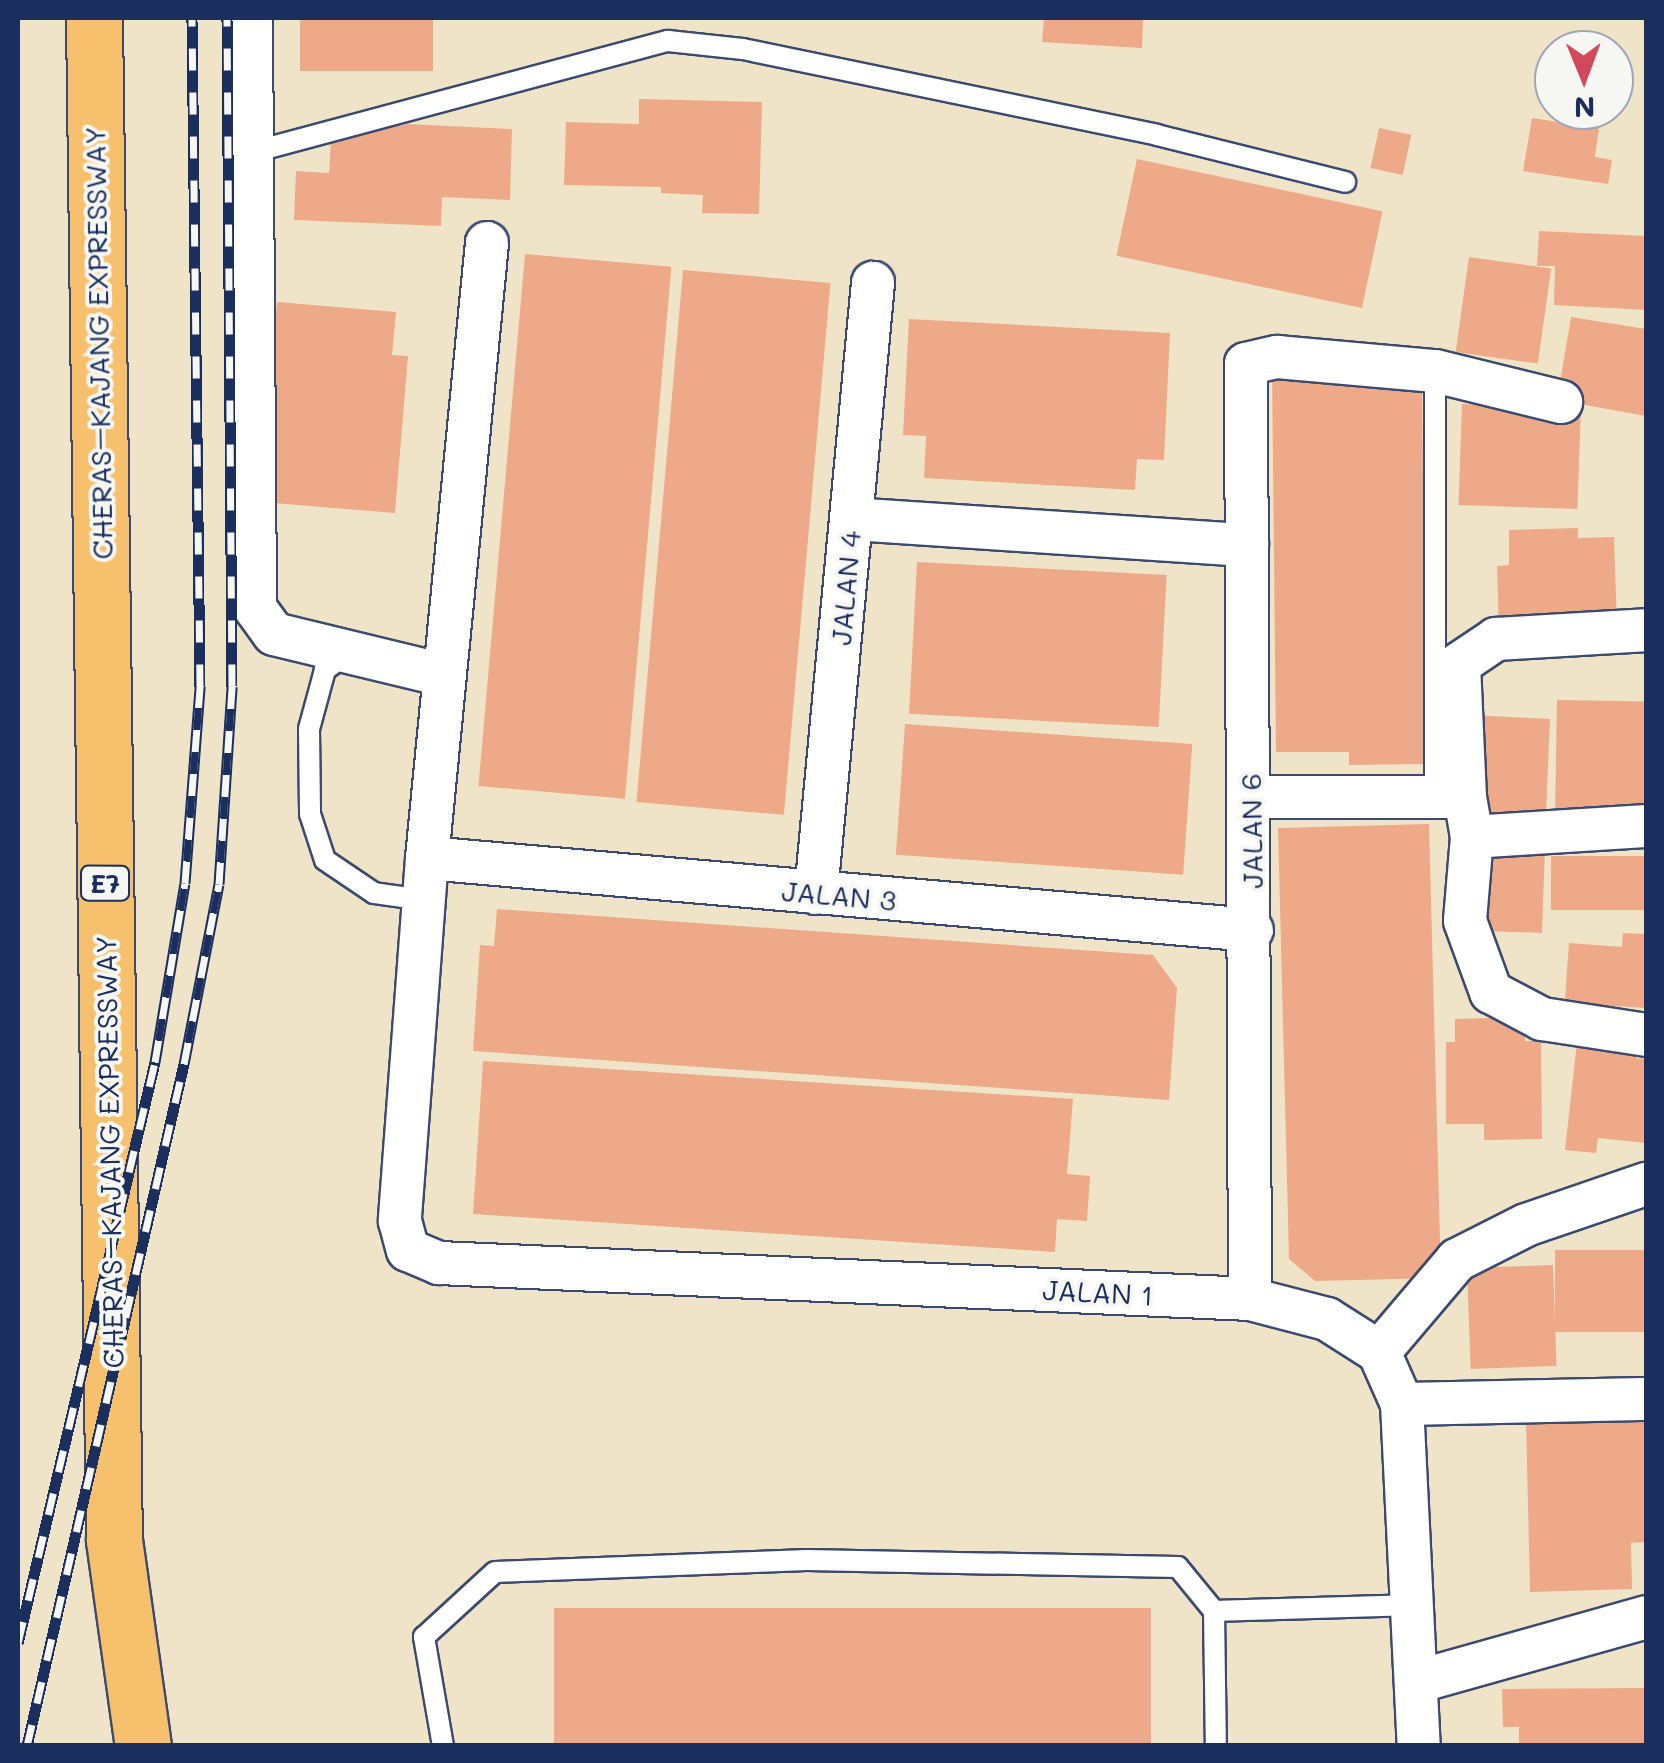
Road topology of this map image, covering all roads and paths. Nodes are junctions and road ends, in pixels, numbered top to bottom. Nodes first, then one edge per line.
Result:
1 (94, 18) edge
2 (251, 18) edge
3 (252, 152) junction
4 (1345, 182) dead end
5 (487, 243) dead end
6 (873, 283) dead end
7 (1436, 372) junction
8 (1561, 402) dead end
9 (852, 520) junction
10 (1248, 545) junction
11 (1646, 630) edge
12 (352, 650) junction
13 (443, 675) junction
14 (1250, 797) junction
15 (1457, 810) junction
16 (1646, 826) edge
17 (426, 879) junction
18 (816, 893) junction
19 (1252, 930) junction
20 (1646, 1035) edge
21 (1646, 1184) edge
22 (1250, 1298) junction
23 (1379, 1352) junction
24 (1646, 1399) edge
25 (1402, 1404) junction
26 (1414, 1605) junction
27 (1214, 1611) junction
28 (1646, 1617) edge
29 (1419, 1681) junction
30 (143, 1746) edge
31 (444, 1746) edge
32 (1216, 1746) edge
33 (1419, 1746) edge

1 - 30 highway, CHERAS–KAJANG EXPRESSWAY / E7
2 - 3 street
3 - 4 lane
3 - 12 street
5 - 13 street
6 - 9 street, JALAN 4
7 - 8 street
7 - 10 street, JALAN 6
7 - 15 lane
9 - 10 street
9 - 18 street, JALAN 4
10 - 14 street, JALAN 6
11 - 15 street
12 - 13 street
12 - 17 lane
13 - 17 street
14 - 15 street
14 - 19 street, JALAN 6
15 - 16 street
15 - 20 street
17 - 18 street, JALAN 3
17 - 22 street, JALAN 1
18 - 19 street, JALAN 3
19 - 22 street, JALAN 6
21 - 23 street
22 - 23 street, JALAN 1
23 - 25 street
24 - 25 street
25 - 26 street
26 - 27 lane
26 - 29 street
27 - 31 lane
27 - 32 lane
28 - 29 street
29 - 33 street

